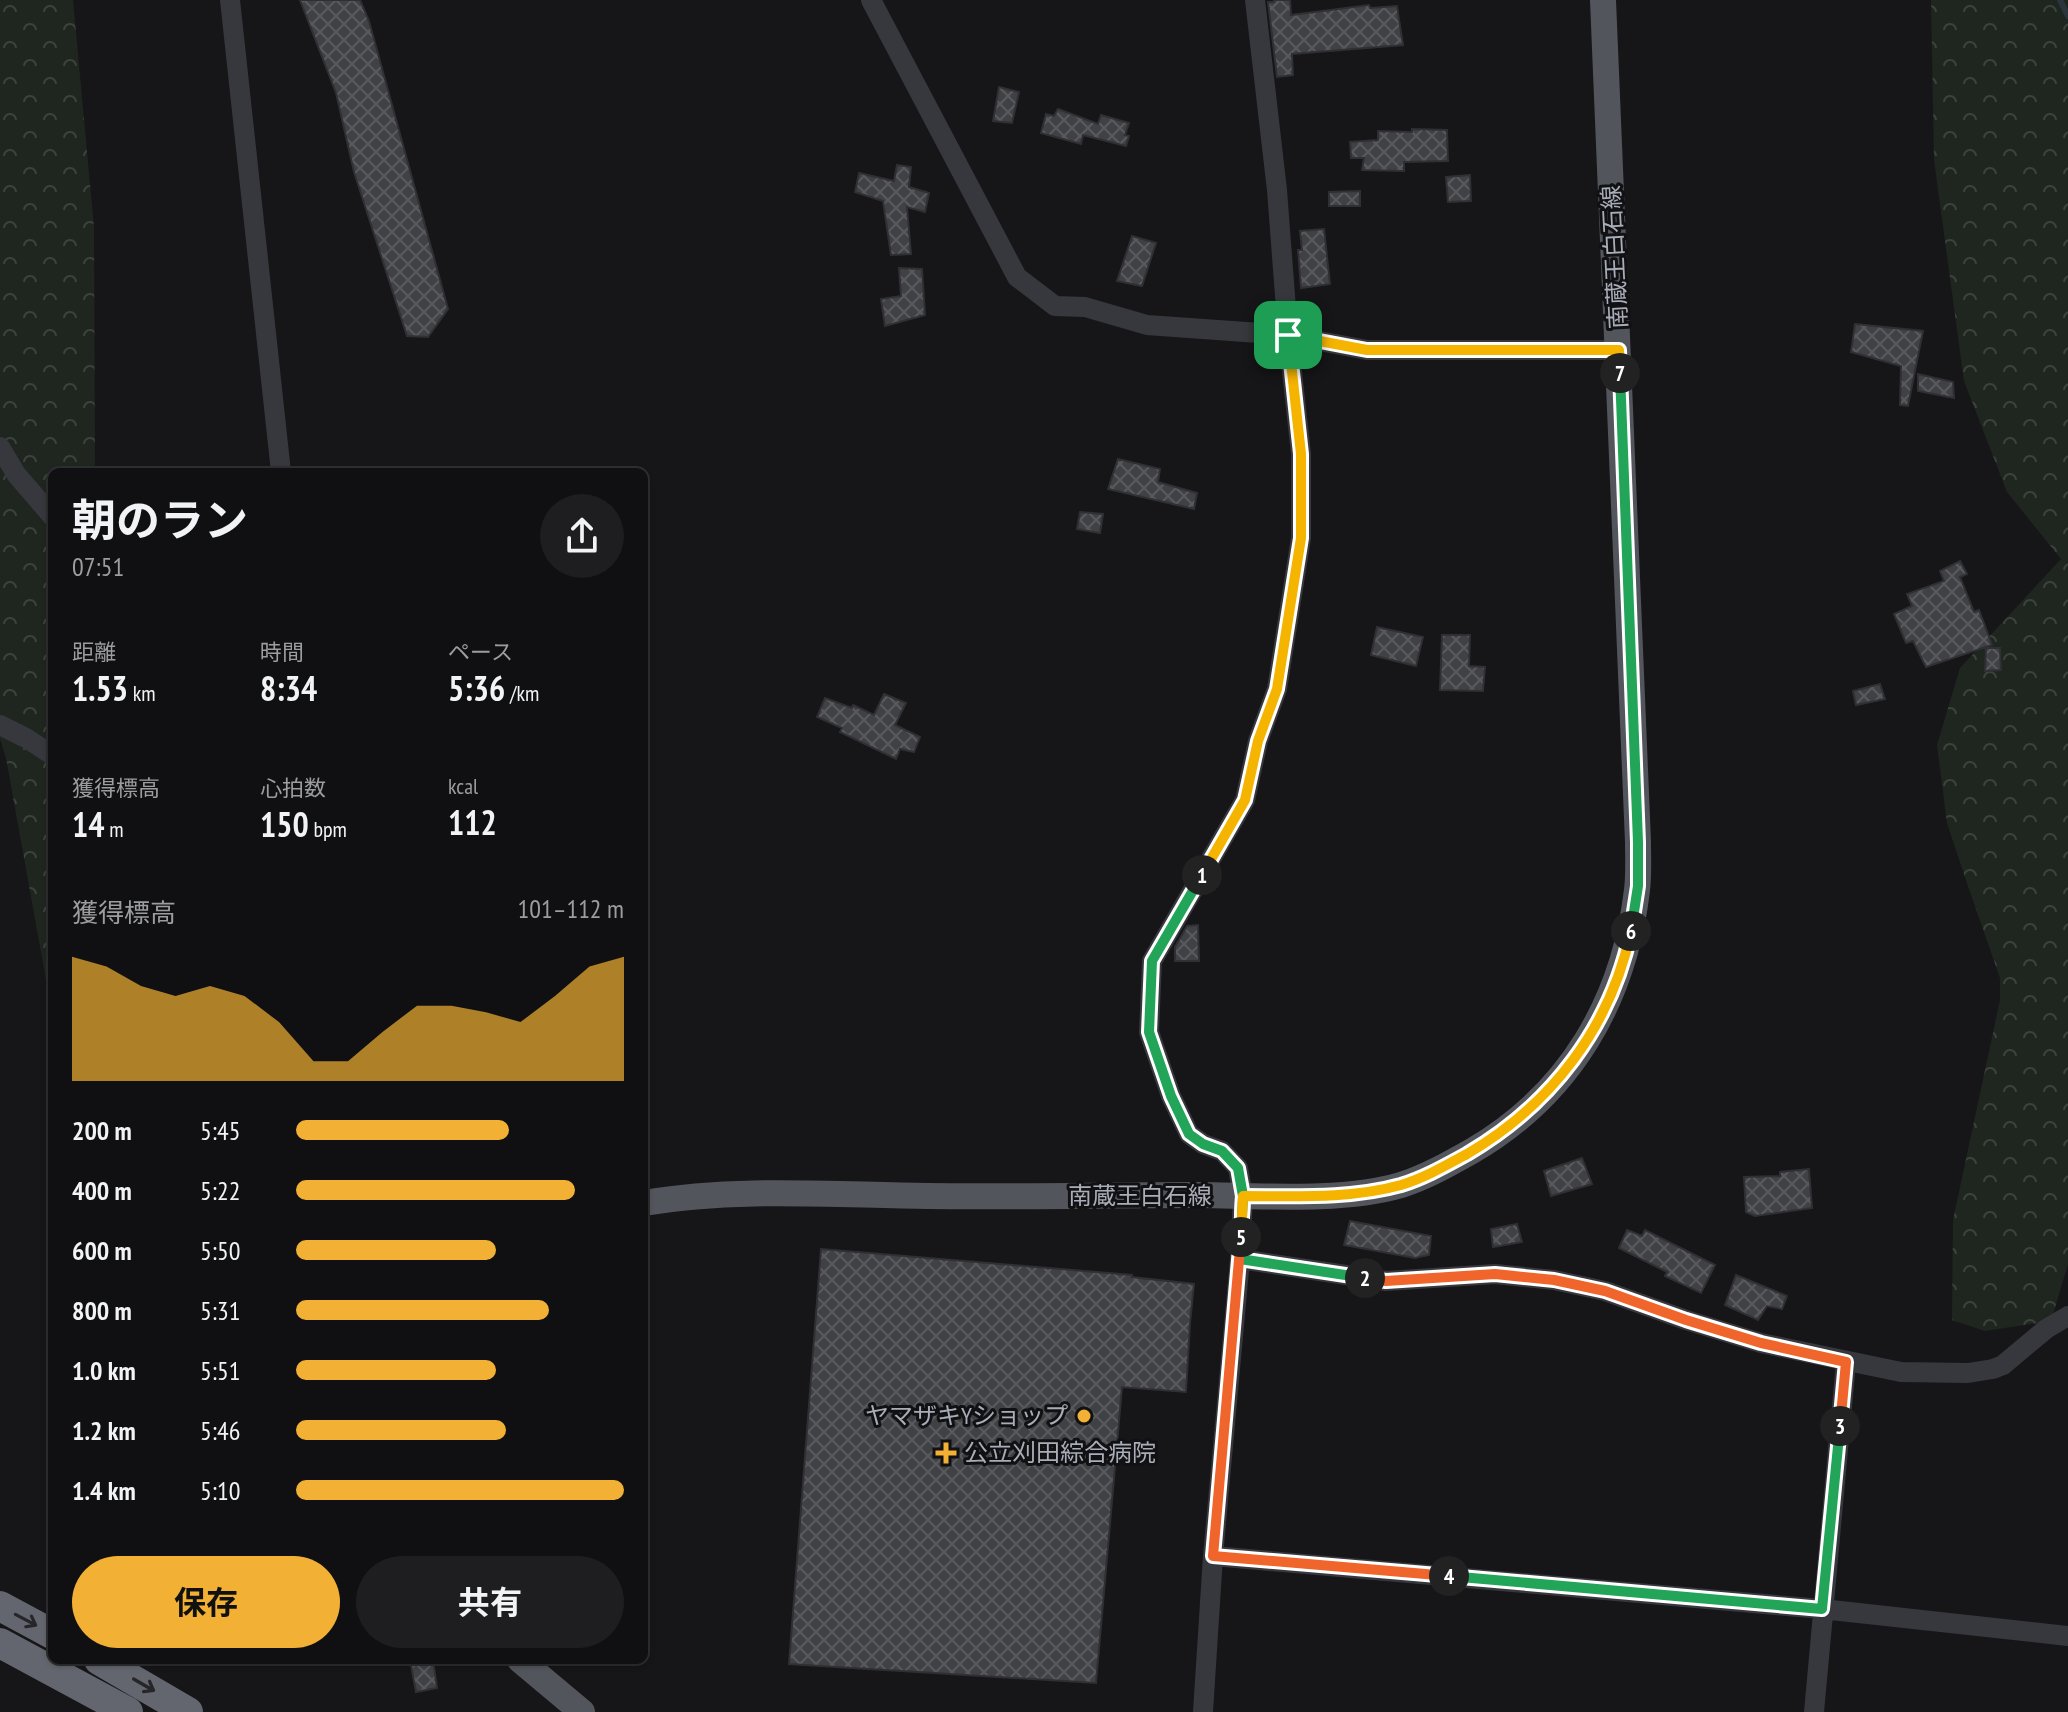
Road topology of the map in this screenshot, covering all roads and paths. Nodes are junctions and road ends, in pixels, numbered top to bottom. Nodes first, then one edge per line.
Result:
1 (230, 0) edge
2 (871, 0) edge
3 (1255, 0) edge
4 (1603, 0) edge
5 (1288, 335) junction
6 (1619, 350) junction
7 (0, 447) edge
8 (281, 468) edge
9 (48, 511) edge
10 (0, 725) edge
11 (48, 752) edge
12 (1243, 1196) junction
13 (648, 1202) edge
14 (1240, 1259) junction
15 (2068, 1316) edge
16 (1846, 1362) junction
17 (1213, 1556) junction
18 (0, 1606) edge
19 (1822, 1609) junction
20 (48, 1632) edge
21 (2068, 1636) edge
22 (0, 1643) edge
23 (106, 1664) edge
24 (525, 1664) edge
25 (128, 1712) edge
26 (188, 1712) edge
27 (582, 1712) edge
28 (1203, 1712) edge
29 (1814, 1712) edge

1 - 8 street
2 - 5 street
3 - 5 street
4 - 6 main road, 南蔵王白石線
5 - 6 street
5 - 12 street
6 - 12 main road, 南蔵王白石線
7 - 9 street
10 - 11 street
12 - 13 main road, 南蔵王白石線
12 - 14 street
14 - 16 street
14 - 17 street
15 - 16 street
16 - 19 street
17 - 19 street
17 - 28 street
18 -> 20 highway
19 - 21 street
19 - 29 street
22 - 25 highway
23 -> 26 highway
24 - 27 main road

